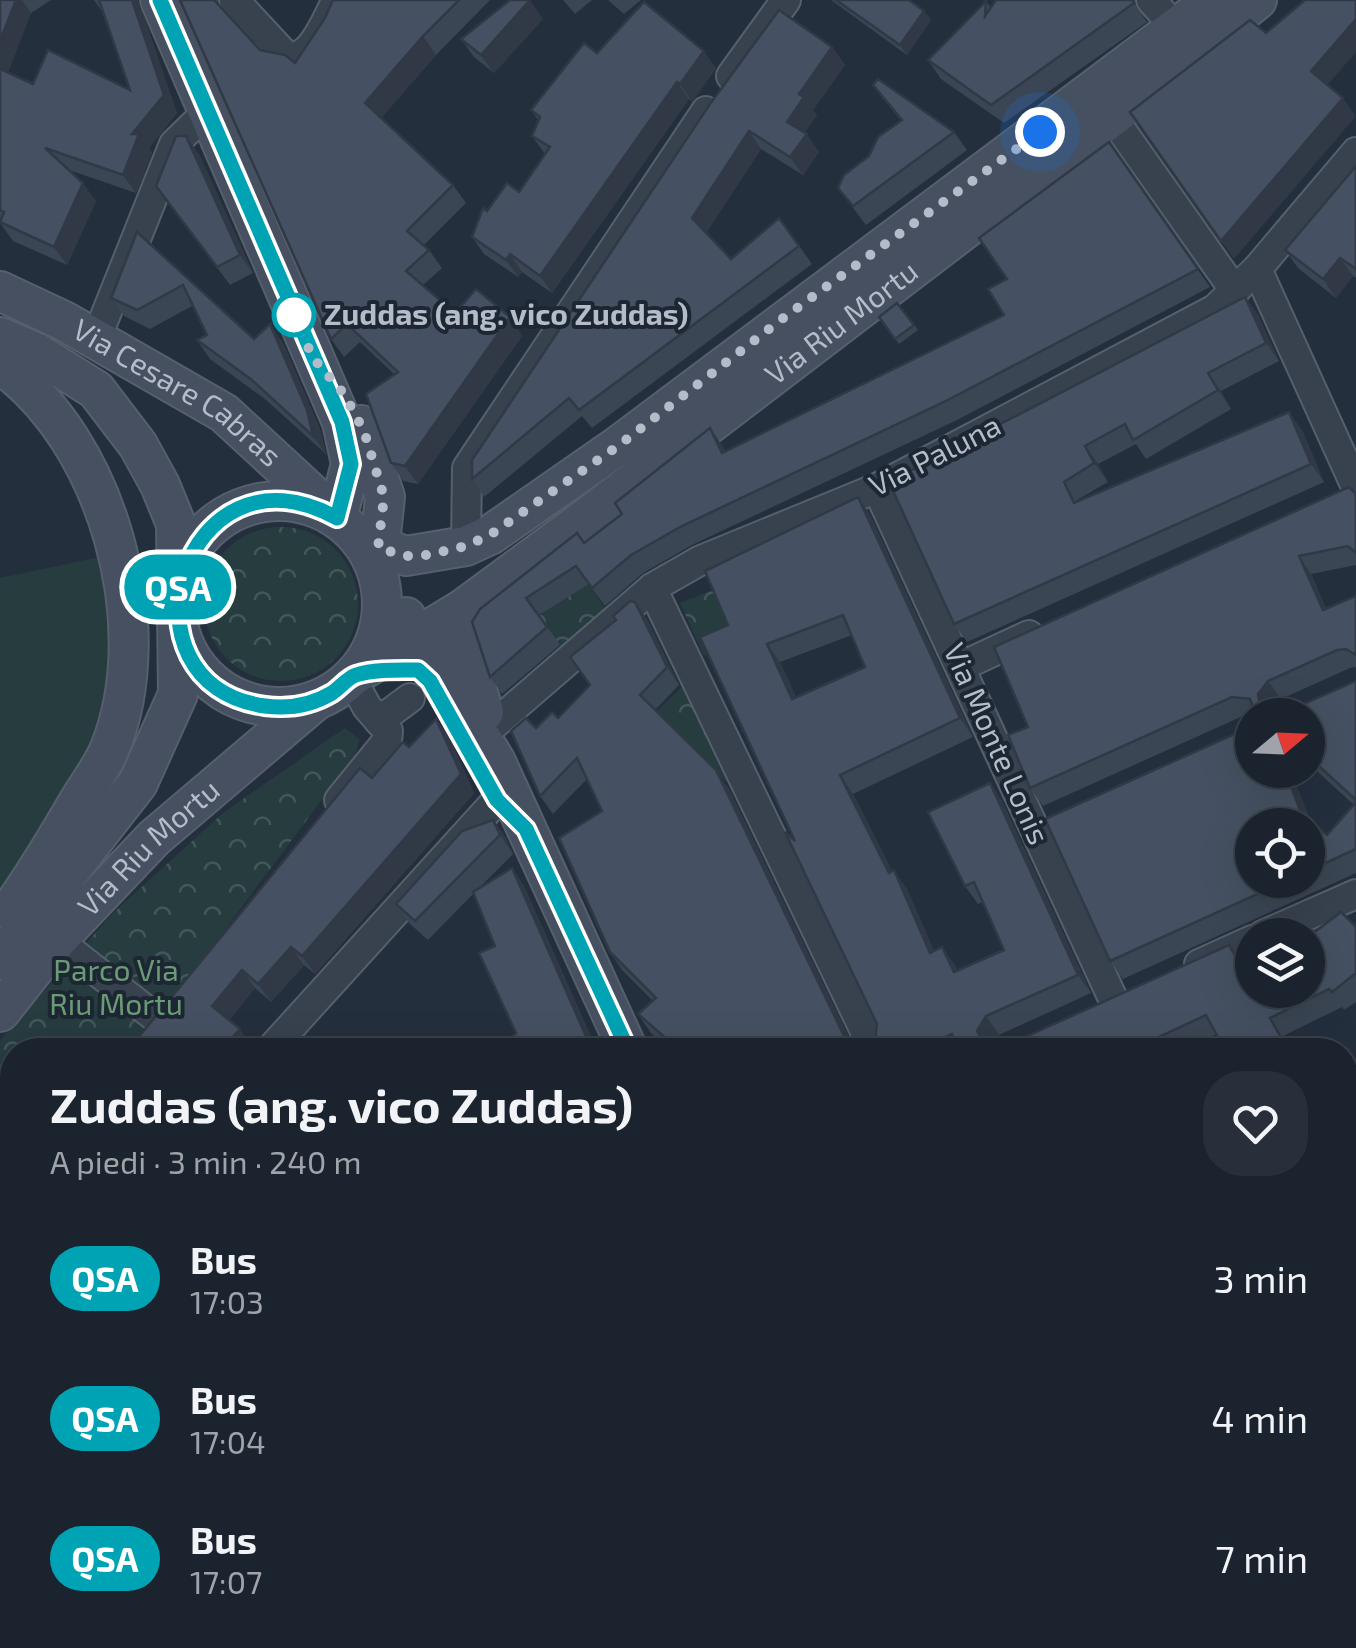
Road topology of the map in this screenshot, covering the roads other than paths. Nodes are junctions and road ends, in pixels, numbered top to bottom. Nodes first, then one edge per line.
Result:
1 (160, 0) edge
2 (234, 0) edge
3 (337, 0) edge
4 (786, 0) edge
5 (1151, 0) edge
6 (1213, 0) edge
7 (1257, 0) edge
8 (1176, 28) junction
9 (206, 113) junction
10 (1112, 117) junction
11 (1356, 152) edge
12 (1257, 269) junction
13 (0, 291) edge
14 (1235, 291) junction
15 (0, 337) edge
16 (96, 339) junction
17 (313, 358) junction
18 (0, 364) edge
19 (1356, 487) edge
20 (877, 488) junction
21 (1328, 500) edge
22 (363, 544) junction
23 (466, 546) junction
24 (652, 588) junction
25 (488, 591) junction
26 (177, 610) junction
27 (1048, 627) edge
28 (418, 635) junction
29 (962, 666) junction
30 (352, 677) junction
31 (410, 698) dead end
32 (316, 701) junction
33 (379, 720) junction
34 (492, 744) junction
35 (497, 800) junction
36 (315, 829) edge
37 (526, 829) junction
38 (1356, 894) edge
39 (1302, 918) edge
40 (0, 924) edge
41 (58, 940) junction
42 (1235, 948) edge
43 (0, 960) edge
44 (1166, 978) edge
45 (1114, 1002) edge
46 (0, 1012) edge
47 (159, 1022) edge
48 (281, 1038) edge
49 (622, 1038) edge
50 (868, 1038) edge

1 - 9 main road
2 - 3 street
4 - 23 street
5 - 8 street
6 - 8 main road, Via Riu Mortu
7 - 10 main road, Via Riu Mortu
8 - 23 main road, Via Riu Mortu
9 - 16 street
9 - 17 main road
10 - 14 street
10 - 25 main road, Via Riu Mortu
11 - 12 street, Via Paluna
12 - 14 street, Via Paluna
12 - 19 street
13 - 16 main road, Via Cesare Cabras
14 - 20 street, Via Paluna
15 - 26 main road, Via Cesare Cabras
16 - 22 main road, Via Cesare Cabras
17 - 22 main road
17 - 22 main road
18 - 40 main road, Via Riu Mortu
19 - 21 street
20 - 24 street, Via Paluna
20 - 29 street, Via Monte Lonis
22 - 23 main road, Via Riu Mortu
22 - 26 main road
22 - 28 main road
22 - 30 main road
24 - 34 street, Via Paluna
24 - 50 street
25 - 28 main road, Via Riu Mortu
25 - 34 main road
26 - 32 main road
26 - 43 main road, Via Riu Mortu
27 - 29 street
28 - 30 main road, Via Riu Mortu
28 - 34 main road
29 - 45 street, Via Monte Lonis
30 - 32 main road
30 - 33 street
30 - 35 main road
31 - 33 street
32 - 41 main road, Via Riu Mortu
33 - 36 street
34 - 37 main road
35 - 37 main road
35 - 48 street
37 - 49 main road
38 - 39 street
41 - 46 main road, Via Riu Mortu
41 - 47 street
42 - 44 street

